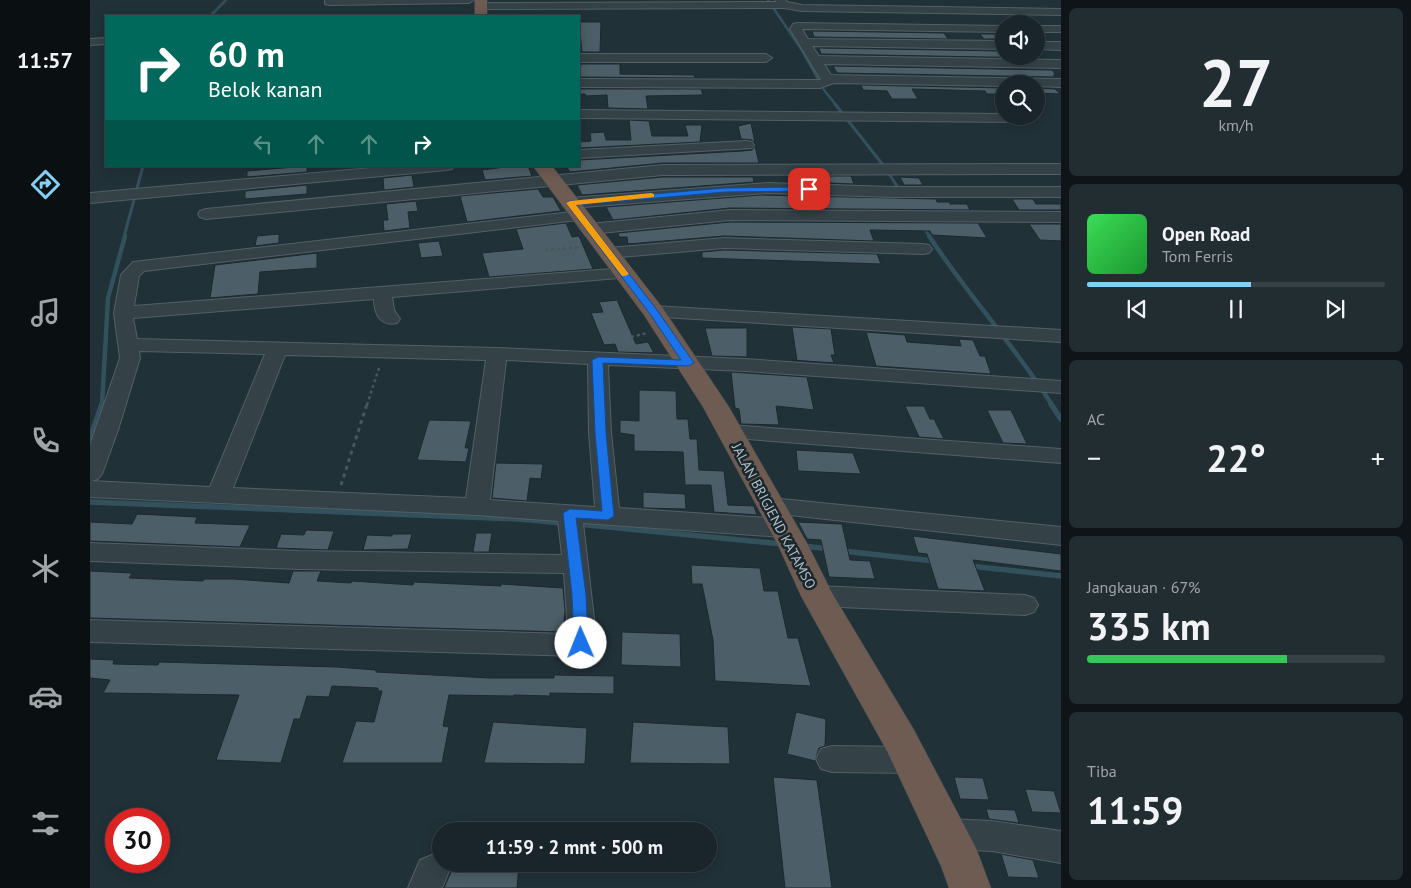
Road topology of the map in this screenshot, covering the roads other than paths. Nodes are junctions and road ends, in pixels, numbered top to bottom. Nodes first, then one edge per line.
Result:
1 (690, 0) edge
2 (1018, 0) edge
3 (329, 2) dead end
4 (780, 3) edge
5 (479, 5) edge
6 (1030, 11) junction
7 (1061, 12) edge
8 (954, 28) junction
9 (995, 28) edge
10 (1045, 29) edge
11 (1061, 30) edge
12 (105, 41) edge
13 (90, 42) edge
14 (804, 42) junction
15 (967, 44) junction
16 (995, 45) edge
17 (1045, 45) edge
18 (1061, 46) edge
19 (580, 58) edge
20 (766, 58) dead end
21 (816, 60) junction
22 (980, 62) junction
23 (1061, 64) edge
24 (827, 79) junction
25 (995, 81) edge
26 (995, 82) edge
27 (580, 83) edge
28 (1045, 83) edge
29 (1061, 83) edge
30 (580, 114) edge
31 (995, 118) edge
32 (747, 145) dead end
33 (580, 154) edge
34 (436, 167) edge
35 (1061, 169) edge
36 (1061, 192) edge
37 (90, 198) edge
38 (206, 214) dead end
39 (1061, 217) edge
40 (583, 220) edge
41 (923, 249) dead end
42 (383, 294) junction
43 (654, 312) junction
44 (123, 313) junction
45 (390, 319) dead end
46 (1061, 336) edge
47 (128, 344) junction
48 (277, 349) junction
49 (497, 354) junction
50 (598, 360) junction
51 (688, 363) junction
52 (1061, 387) edge
53 (729, 432) junction
54 (1061, 456) edge
55 (90, 474) edge
56 (90, 489) edge
57 (219, 494) junction
58 (477, 507) junction
59 (570, 513) junction
60 (608, 516) junction
61 (777, 517) junction
62 (1061, 536) edge
63 (90, 552) edge
64 (576, 564) junction
65 (817, 596) junction
66 (1025, 605) dead end
67 (90, 631) edge
68 (832, 759) dead end
69 (911, 760) junction
70 (947, 834) junction
71 (1061, 847) edge
72 (970, 888) edge

1 - 5 street
2 - 6 street
3 - 5 street
4 - 5 street
4 - 6 street
6 - 7 street
8 - 9 street
8 - 14 street
8 - 15 street
10 - 11 street
12 - 13 street
14 - 15 street
14 - 21 street
15 - 16 street
15 - 22 street
17 - 18 street
19 - 20 street
21 - 22 street
21 - 24 street
22 - 23 street
22 - 25 street
24 - 26 street
24 - 27 street
28 - 29 street
30 - 31 street
32 - 33 street
34 - 37 street
35 - 40 street
36 - 40 street
38 - 40 street
39 - 40 street
40 - 41 street
40 - 42 street
40 - 43 highway, JALAN BRIGJEND KATAMSO
40 - 44 street
42 - 44 street
42 - 45 street
43 - 46 street
43 - 51 highway, JALAN BRIGJEND KATAMSO
44 - 47 street
47 - 48 street
47 - 55 street
48 - 49 street
48 - 57 street
49 - 50 street
49 - 58 street
50 - 51 street
50 - 60 street
51 - 52 street
51 - 53 highway, JALAN BRIGJEND KATAMSO
53 - 54 street
53 - 61 highway, JALAN BRIGJEND KATAMSO
56 - 57 street
57 - 58 street
58 - 59 street
59 - 60 street
59 - 64 street
60 - 61 street
61 - 62 street
61 - 65 highway, JALAN BRIGJEND KATAMSO
63 - 64 street
64 - 67 street
65 - 66 street
65 - 69 highway, JALAN BRIGJEND KATAMSO
68 - 69 street
69 - 70 highway, JALAN BRIGJEND KATAMSO
70 - 71 street
70 - 72 highway, JALAN BRIGJEND KATAMSO

